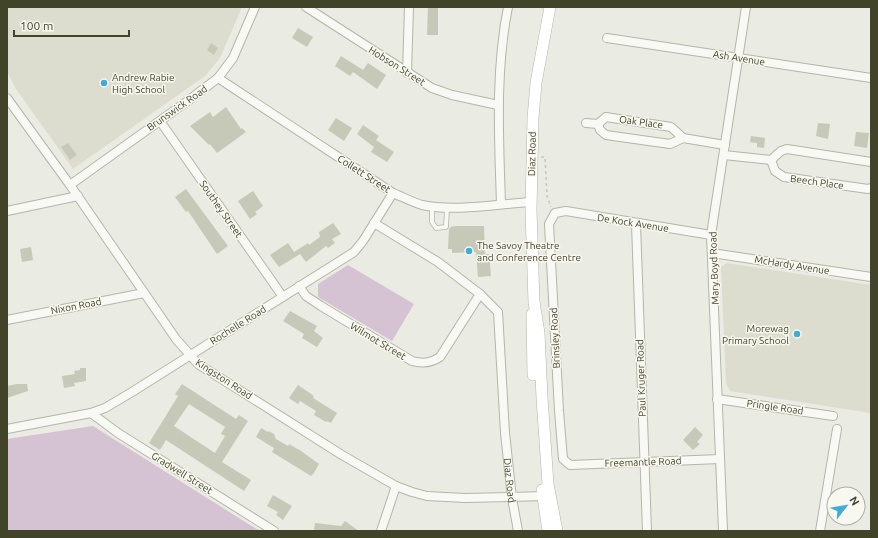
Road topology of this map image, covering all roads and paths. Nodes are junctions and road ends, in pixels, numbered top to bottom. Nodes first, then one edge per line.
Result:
1 (255, 7) edge
2 (306, 7) edge
3 (409, 7) edge
4 (508, 7) edge
5 (550, 7) edge
6 (746, 7) edge
7 (607, 38) dead end
8 (739, 58) junction
9 (408, 73) junction
10 (218, 78) junction
11 (871, 78) edge
12 (7, 98) edge
13 (498, 105) junction
14 (160, 120) junction
15 (586, 123) dead end
16 (598, 124) junction
17 (683, 138) junction
18 (725, 145) junction
19 (531, 152) junction
20 (724, 155) junction
21 (770, 160) junction
22 (871, 162) edge
23 (70, 185) junction
24 (871, 188) edge
25 (393, 193) junction
26 (78, 196) junction
27 (531, 202) junction
28 (501, 204) junction
29 (432, 206) junction
30 (447, 207) junction
31 (7, 211) edge
32 (555, 213) junction
33 (374, 223) junction
34 (636, 224) junction
35 (711, 235) junction
36 (712, 253) junction
37 (871, 277) edge
38 (299, 286) junction
39 (144, 293) junction
40 (480, 294) junction
41 (283, 297) junction
42 (7, 320) edge
43 (189, 356) junction
44 (718, 399) junction
45 (92, 413) junction
46 (833, 416) dead end
47 (7, 429) edge
48 (837, 429) dead end
49 (720, 459) junction
50 (644, 462) junction
51 (567, 463) joint
52 (396, 486) junction
53 (546, 496) junction
54 (512, 498) junction
55 (274, 531) edge
56 (381, 531) edge
57 (518, 531) edge
58 (548, 531) edge
59 (557, 531) edge
60 (647, 531) edge
61 (722, 531) edge
62 (820, 531) edge

1 - 10 street, Brunswick Road
2 - 9 street, Hobson Street
3 - 9 street
4 - 13 street
5 - 19 street, Diaz Road
6 - 8 street, Mary Boyd Road
7 - 8 street, Ash Avenue
8 - 11 street, Ash Avenue
8 - 18 street, Mary Boyd Road
9 - 13 street, Hobson Street
10 - 14 street, Brunswick Road
10 - 25 street, Collett Street
12 - 23 street, Kingston Road
13 - 28 street
14 - 23 street, Brunswick Road
14 - 41 street, Southey Street
15 - 16 street, Oak Place
16 - 17 street, Oak Place
16 - 17 street, Oak Place
17 - 18 street, Oak Place
18 - 20 street, Mary Boyd Road
19 - 27 street, Diaz Road
19 - 32 path
20 - 21 street
20 - 35 street, Mary Boyd Road
21 - 22 street
21 - 24 street, Beech Place
23 - 26 street, Kingston Road
25 - 29 street, Collett Street
25 - 33 street, Rochelle Road
26 - 31 street
26 - 39 street, Kingston Road
27 - 28 street, Collett Street
27 - 53 street, Diaz Road
28 - 30 street, Collett Street
29 - 30 street, Collett Street
29 - 30 lane
32 - 34 street, De Kock Avenue
32 - 51 street, Brinsley Road
33 - 38 street, Rochelle Road
33 - 40 street
34 - 35 street, De Kock Avenue
34 - 50 street, Paul Kruger Road
35 - 36 street, Mary Boyd Road
36 - 37 street, McHardy Avenue
36 - 44 street, Mary Boyd Road
38 - 40 street, Wilmot Street
38 - 41 street, Rochelle Road
39 - 42 street, Nixon Road
39 - 43 street, Kingston Road
40 - 54 street, Diaz Road
41 - 43 street, Rochelle Road
43 - 45 street, Rochelle Road
43 - 52 street, Kingston Road
44 - 46 street, Pringle Road
44 - 49 street, Mary Boyd Road
45 - 47 street, Rochelle Road
45 - 55 street, Gradwell Street
48 - 62 street
49 - 50 street, Freemantle Road
49 - 61 street, Mary Boyd Road
50 - 51 street, Freemantle Road
50 - 60 street, Paul Kruger Road
52 - 54 street, Kingston Road
52 - 56 street
53 - 54 street, Kingston Road
53 - 58 street, Diaz Road
53 - 59 street, Diaz Road
54 - 57 street, Diaz Road

